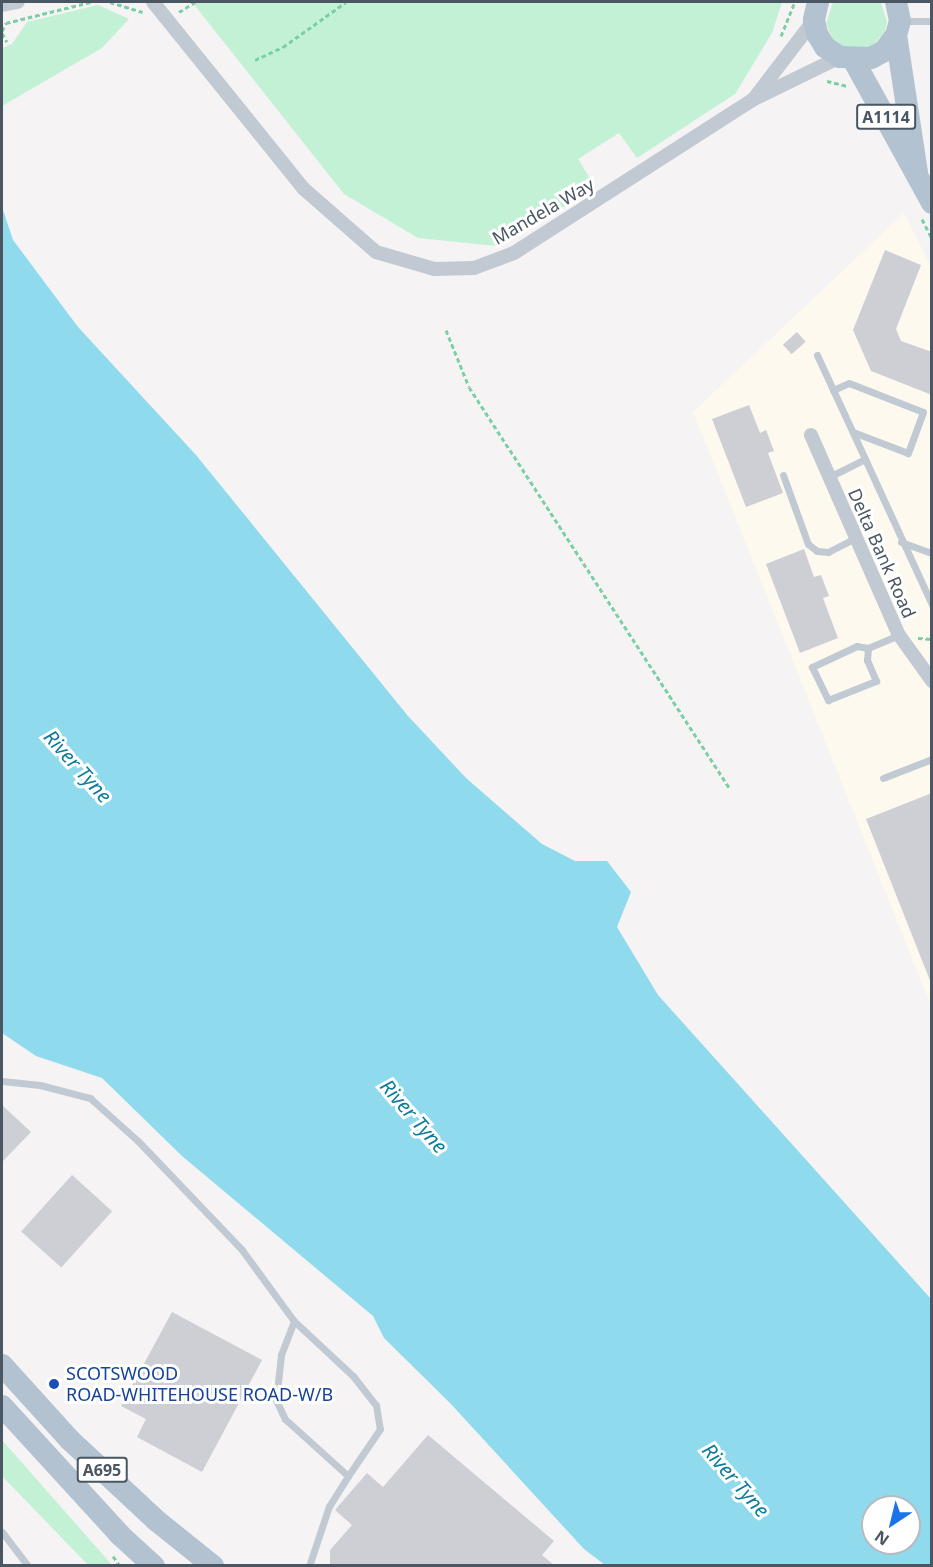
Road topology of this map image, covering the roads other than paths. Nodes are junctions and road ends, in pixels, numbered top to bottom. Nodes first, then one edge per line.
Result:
1 (18, 2) edge
2 (2, 5) edge
3 (148, 7) edge
4 (816, 11) edge
5 (897, 19) edge
6 (932, 21) edge
7 (847, 59) junction
8 (753, 100) junction
9 (917, 173) junction
10 (926, 210) edge
11 (817, 355) dead end
12 (833, 390) junction
13 (853, 432) junction
14 (811, 435) dead end
15 (865, 459) junction
16 (783, 475) dead end
17 (829, 477) junction
18 (856, 538) junction
19 (901, 542) junction
20 (932, 553) edge
21 (932, 605) edge
22 (899, 636) junction
23 (868, 648) junction
24 (932, 681) edge
25 (932, 759) edge
26 (883, 778) dead end
27 (2, 1081) edge
28 (294, 1321) junction
29 (2, 1365) edge
30 (2, 1406) edge
31 (348, 1476) junction
32 (2, 1532) edge
33 (309, 1565) edge
34 (28, 1566) edge
35 (154, 1566) edge
36 (213, 1566) edge

1 - 2 street
3 - 8 street, Mandela Way
4 - 7 main road
4 - 8 street, Mandela Way
5 - 6 lane
5 - 7 main road
5 - 9 main road, A1114
7 - 8 street, Mandela Way
7 - 9 main road, A1114
9 - 10 main road, A1114
11 - 12 lane
12 - 13 lane
12 - 13 lane
13 - 15 lane
14 - 17 street, Delta Bank Road
15 - 17 lane
15 - 19 lane
16 - 18 lane
17 - 18 street, Delta Bank Road
18 - 22 street, Delta Bank Road
19 - 20 lane
19 - 21 lane
22 - 23 lane
22 - 24 street, Delta Bank Road
23 - 23 lane
25 - 26 lane
27 - 28 lane
28 - 31 lane
28 - 31 lane
29 - 36 main road, A695
30 - 35 main road, A695
31 - 33 lane
32 - 34 lane

